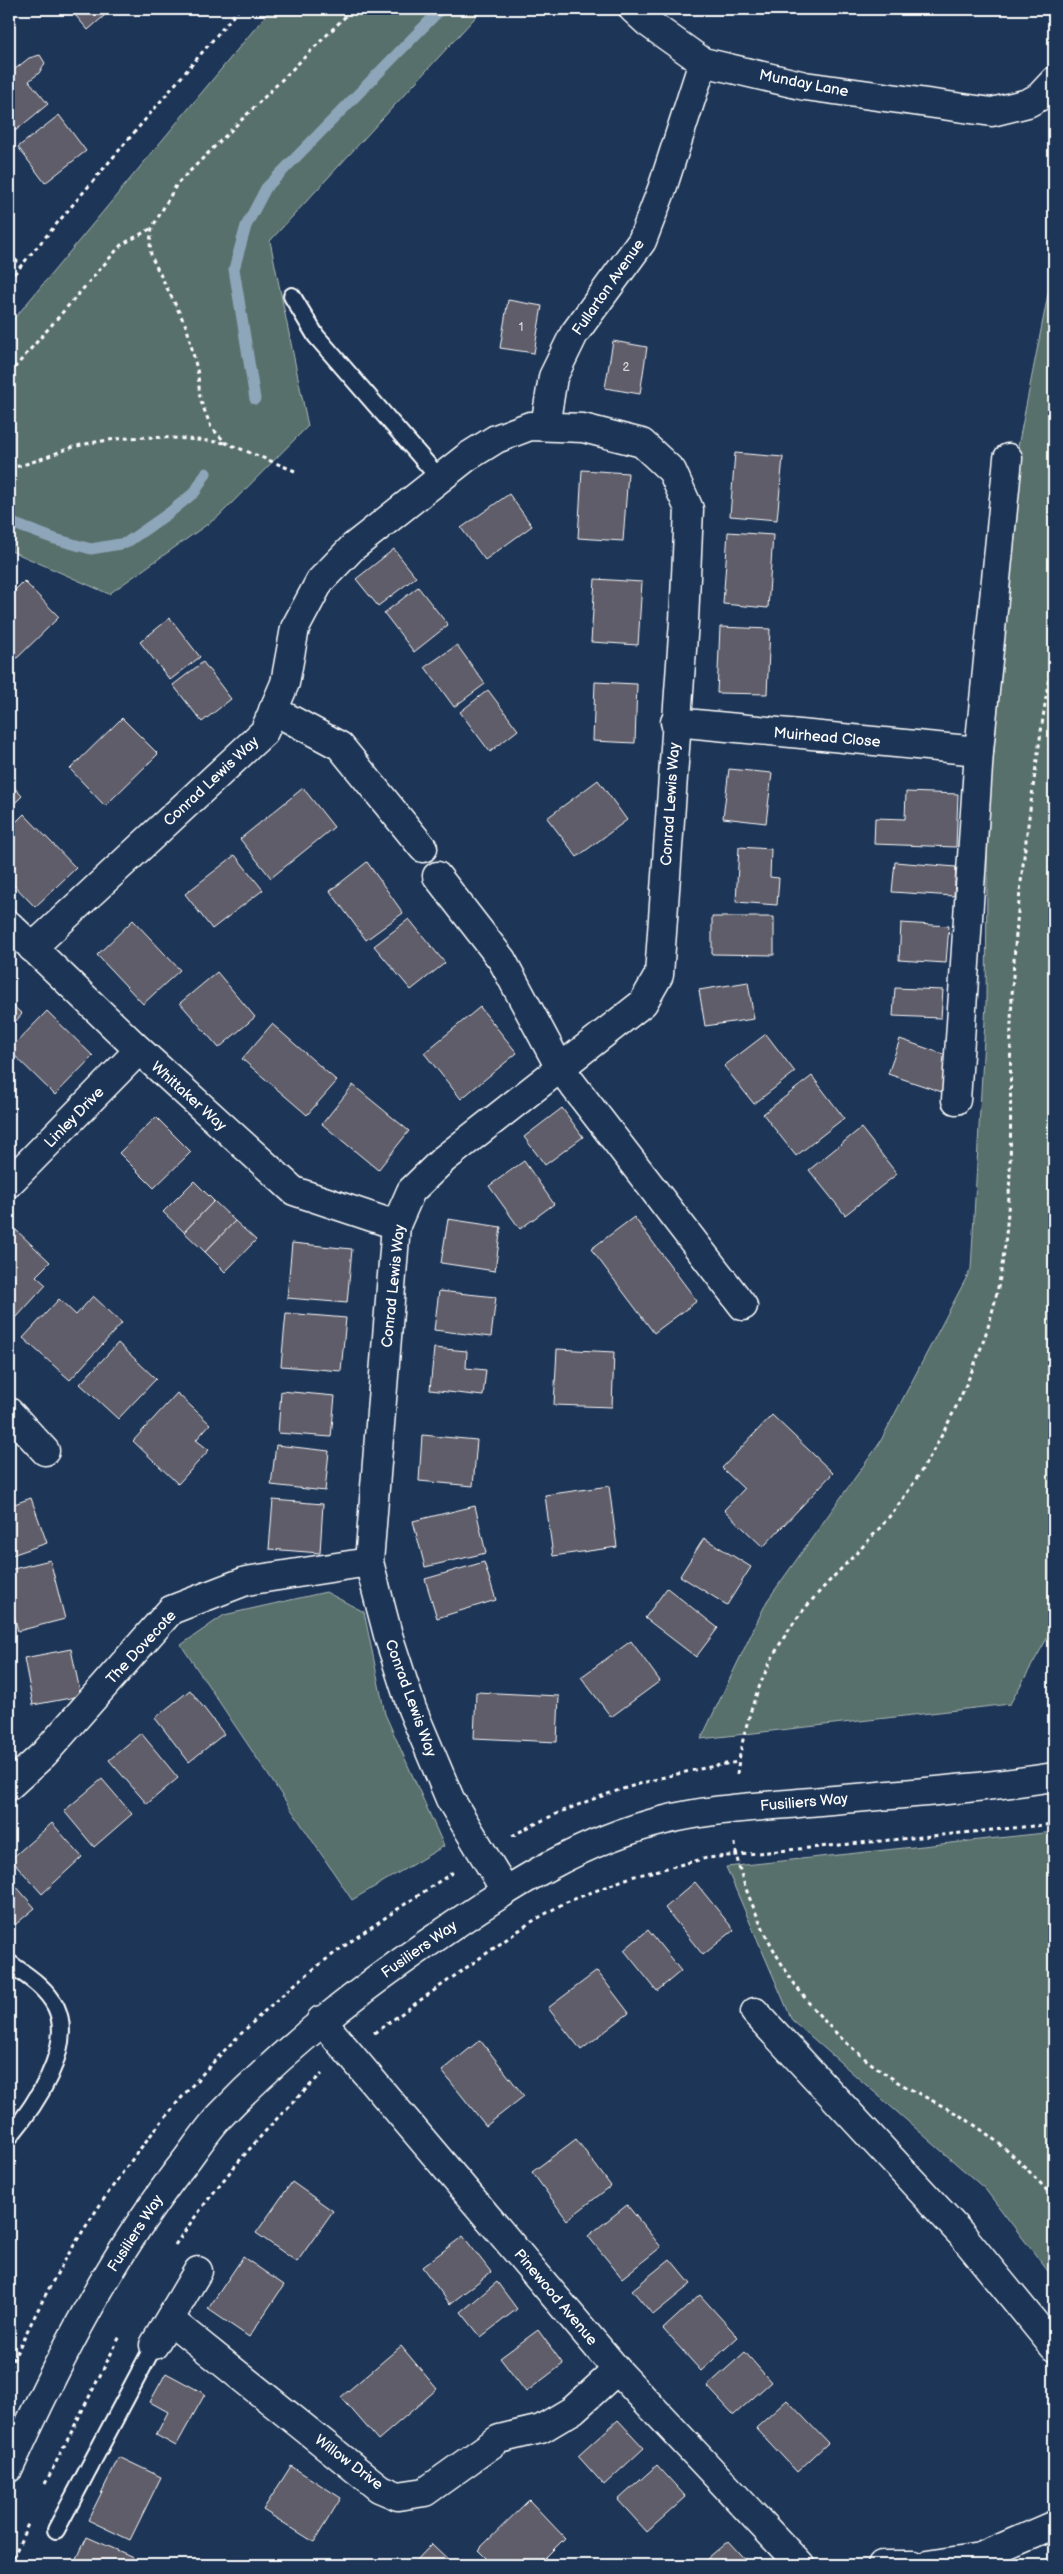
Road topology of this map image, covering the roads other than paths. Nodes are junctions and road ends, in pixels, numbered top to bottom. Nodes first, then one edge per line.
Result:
1 (633, 9) edge
2 (703, 62) junction
3 (1054, 81) edge
4 (292, 296) dead end
5 (545, 426) junction
6 (1008, 458) dead end
7 (440, 479) junction
8 (273, 710) junction
9 (675, 722) junction
10 (979, 751) junction
11 (423, 848) dead end
12 (438, 876) dead end
13 (9, 925) edge
14 (32, 948) junction
15 (139, 1050) junction
16 (560, 1068) junction
17 (956, 1100) dead end
18 (9, 1184) edge
19 (396, 1224) junction
20 (743, 1306) dead end
21 (9, 1412) edge
22 (46, 1451) dead end
23 (370, 1562) junction
24 (1054, 1777) edge
25 (9, 1786) edge
26 (505, 1890) junction
27 (9, 1963) edge
28 (755, 2012) dead end
29 (321, 2020) junction
30 (9, 2137) edge
31 (198, 2271) dead end
32 (170, 2320) junction
33 (154, 2345) joint
34 (1054, 2348) edge
35 (617, 2370) junction
36 (9, 2468) edge
37 (1054, 2524) edge
38 (56, 2530) dead end
39 (800, 2565) edge
40 (882, 2565) edge
41 (914, 2565) edge
42 (928, 2565) edge

1 - 2 street, Munday Lane
2 - 3 street, Munday Lane
2 - 5 street, Fullarton Avenue
4 - 7 lane
5 - 7 street, Conrad Lewis Way
5 - 9 street, Conrad Lewis Way
6 - 10 street
7 - 8 street, Conrad Lewis Way
8 - 11 street
8 - 14 street, Conrad Lewis Way
9 - 10 street, Muirhead Close
9 - 16 street, Conrad Lewis Way
10 - 17 street
12 - 16 street
13 - 14 street, Whittaker Way
14 - 15 street, Whittaker Way
15 - 18 street, Linley Drive
15 - 19 street, Whittaker Way
16 - 19 street, Conrad Lewis Way
16 - 20 street
19 - 23 street, Conrad Lewis Way
21 - 22 street
23 - 25 street, The Dovecote
23 - 26 street, Conrad Lewis Way
24 - 26 street, Fusiliers Way
26 - 29 street, Fusiliers Way
27 - 30 lane
28 - 34 street
29 - 35 street, Pinewood Avenue
29 - 36 street, Fusiliers Way
31 - 32 street
32 - 33 street
32 - 35 street, Willow Drive
33 - 38 lane
35 - 39 street, Pinewood Avenue
37 - 42 street
40 - 41 street

